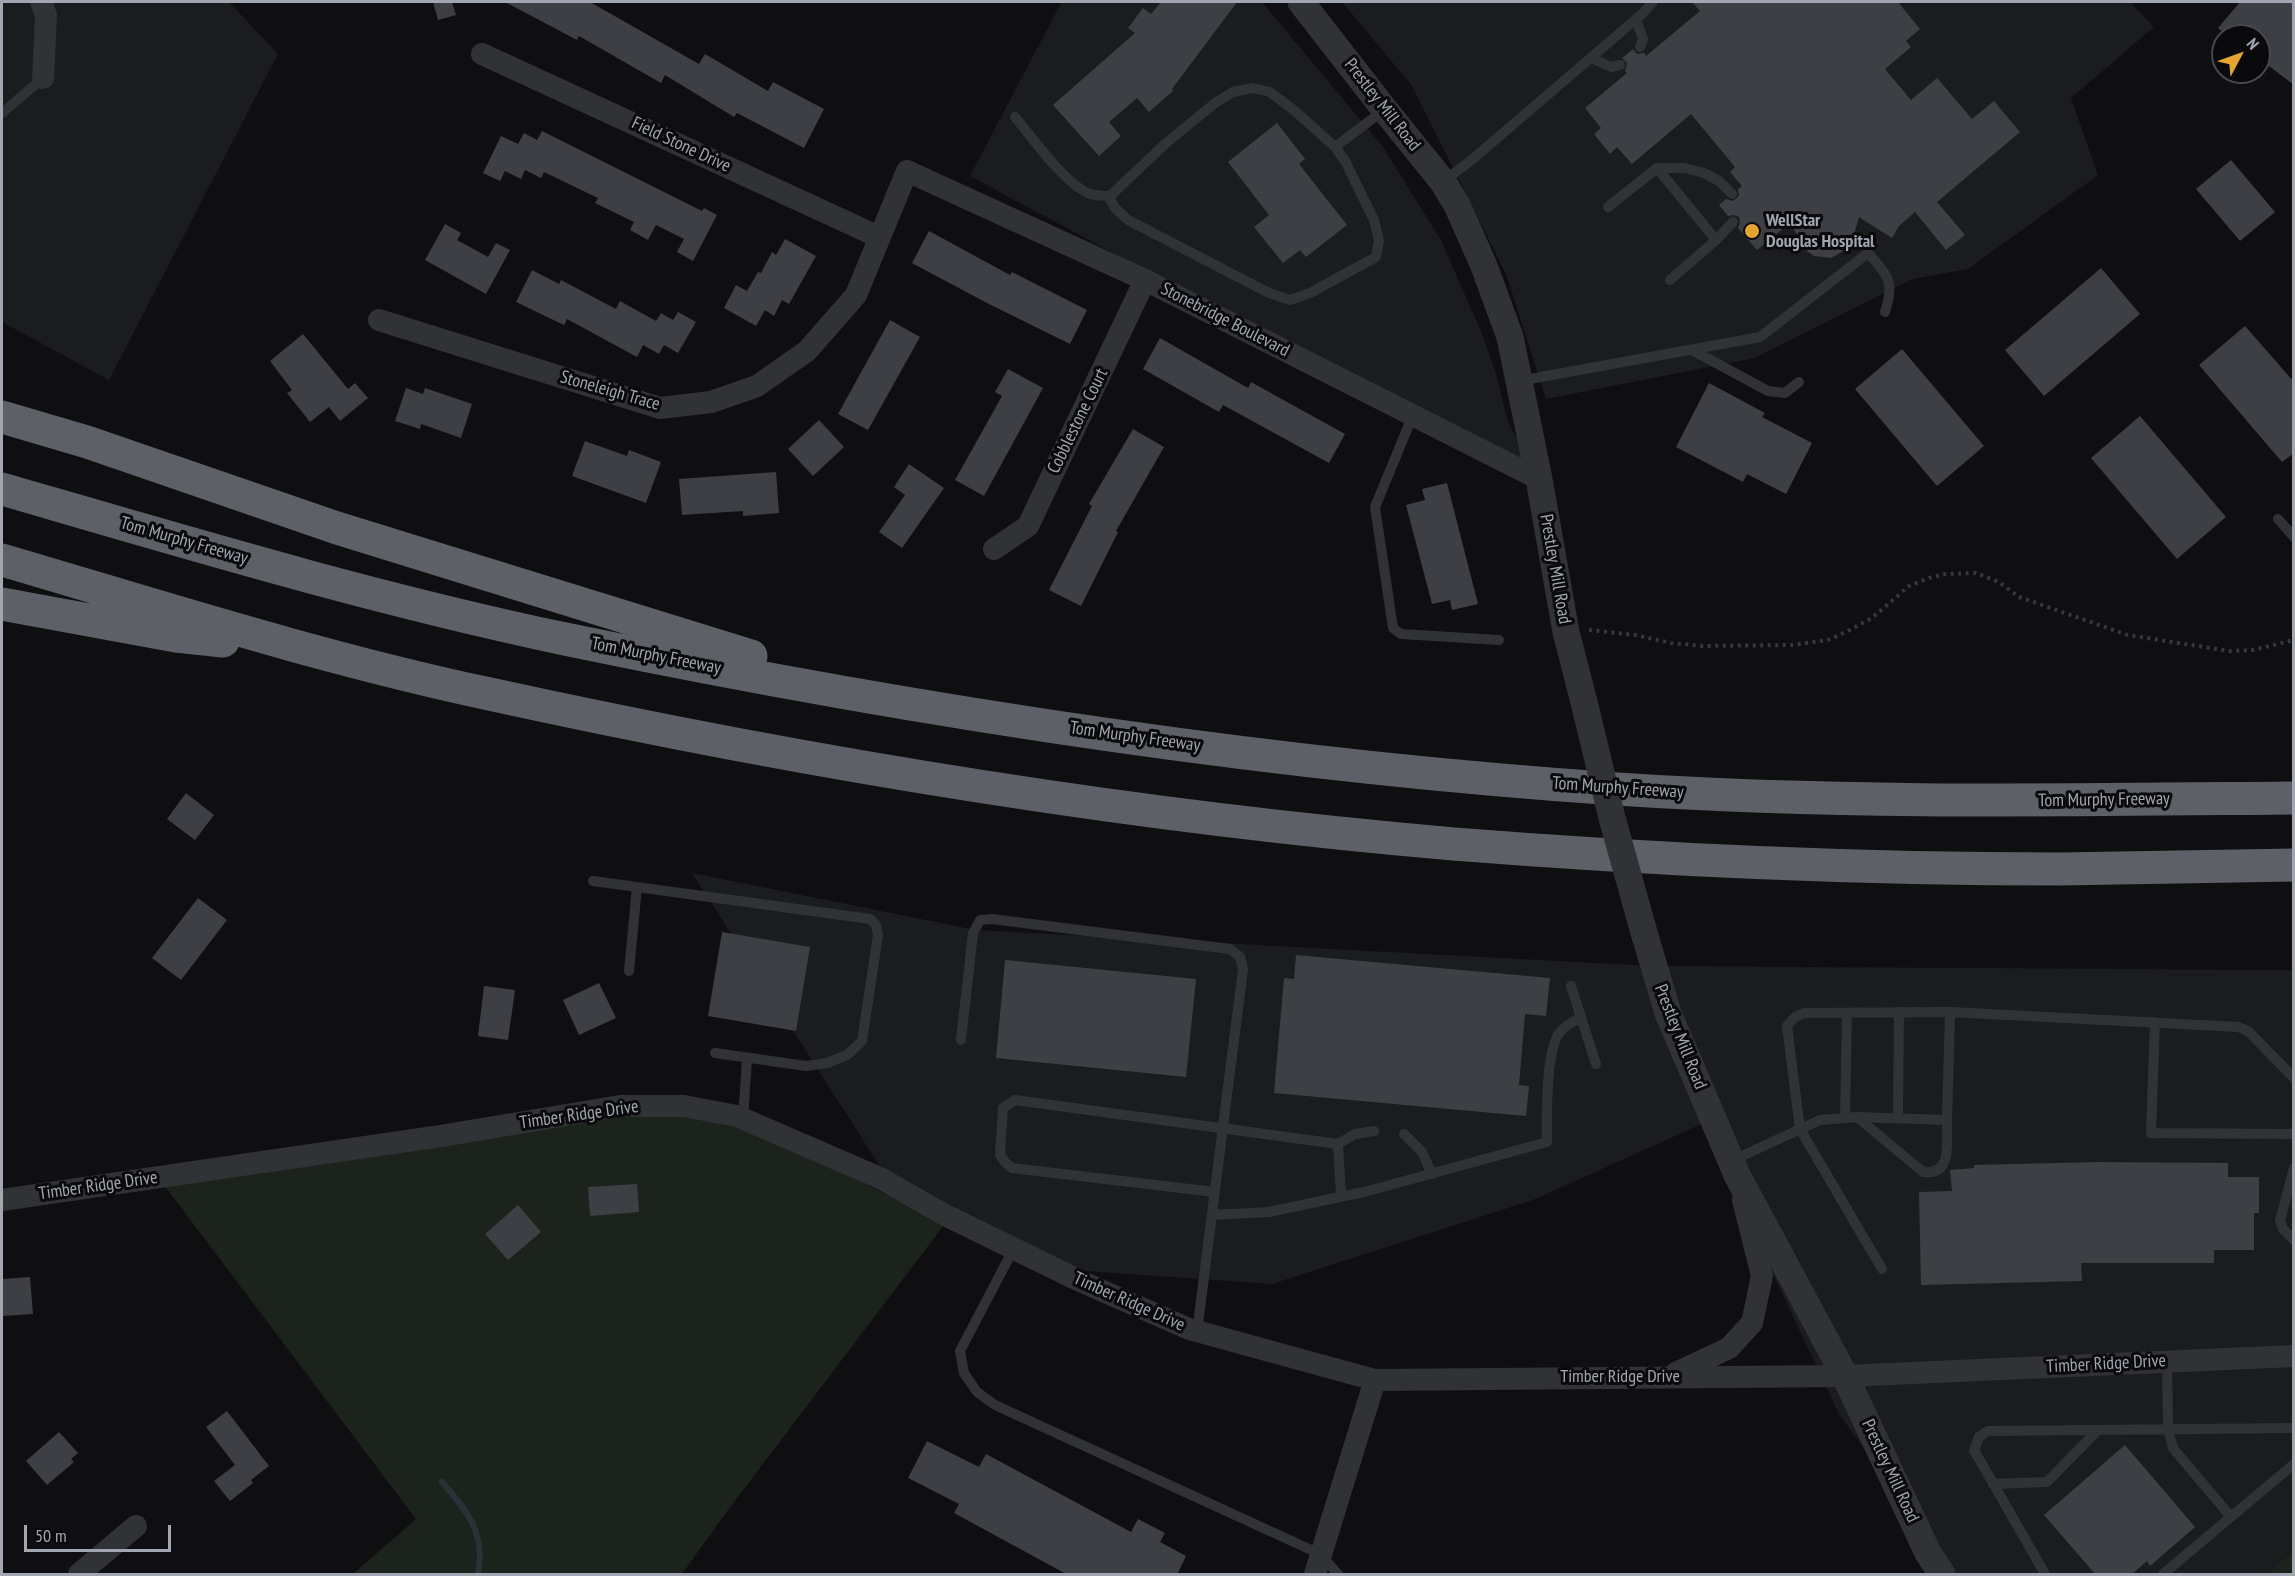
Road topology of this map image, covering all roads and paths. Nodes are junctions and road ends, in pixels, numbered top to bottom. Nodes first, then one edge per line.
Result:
1 (40, 2) edge
2 (1653, 2) edge
3 (1309, 7) edge
4 (1636, 19) junction
5 (1640, 47) dead end
6 (482, 54) dead end
7 (1591, 58) junction
8 (1620, 65) dead end
9 (43, 78) joint
10 (1384, 110) junction
11 (2, 113) edge
12 (1015, 117) dead end
13 (1335, 147) junction
14 (1657, 168) junction
15 (907, 171) joint
16 (1443, 182) junction
17 (1732, 194) dead end
18 (1110, 196) junction
19 (1608, 207) dead end
20 (1733, 222) dead end
21 (879, 237) junction
22 (1716, 240) junction
23 (1145, 280) junction
24 (1670, 280) dead end
25 (1885, 312) dead end
26 (379, 320) dead end
27 (1692, 350) junction
28 (1519, 381) junction
29 (1798, 382) dead end
30 (2, 398) edge
31 (1413, 415) junction
32 (2, 417) edge
33 (87, 442) junction
34 (1539, 479) junction
35 (2, 489) edge
36 (2278, 519) dead end
37 (2294, 537) edge
38 (994, 549) dead end
39 (2, 561) edge
40 (2, 604) edge
41 (1565, 624) junction
42 (1499, 640) dead end
43 (2294, 640) edge
44 (300, 647) junction
45 (898, 703) junction
46 (2294, 798) edge
47 (2294, 865) edge
48 (593, 881) dead end
49 (637, 887) junction
50 (628, 971) dead end
51 (1571, 986) dead end
52 (1899, 1012) junction
53 (1950, 1012) junction
54 (1847, 1013) junction
55 (1581, 1017) junction
56 (2155, 1022) junction
57 (961, 1040) dead end
58 (715, 1053) dead end
59 (747, 1059) junction
60 (1596, 1064) dead end
61 (2294, 1078) edge
62 (1857, 1117) junction
63 (1845, 1118) junction
64 (1898, 1118) junction
65 (743, 1119) junction
66 (1947, 1120) junction
67 (1223, 1127) junction
68 (1800, 1129) junction
69 (1374, 1131) dead end
70 (1404, 1134) dead end
71 (2294, 1134) edge
72 (1338, 1144) junction
73 (1734, 1168) junction
74 (2294, 1168) edge
75 (1432, 1174) junction
76 (1215, 1192) junction
77 (1341, 1196) junction
78 (2, 1200) edge
79 (1212, 1215) junction
80 (2294, 1240) edge
81 (1014, 1248) junction
82 (1882, 1269) dead end
83 (1197, 1332) junction
84 (2294, 1356) edge
85 (2167, 1361) junction
86 (1670, 1376) junction
87 (1845, 1376) junction
88 (1375, 1380) junction
89 (2294, 1428) edge
90 (2168, 1429) junction
91 (2098, 1430) junction
92 (2294, 1464) edge
93 (1993, 1484) junction
94 (2232, 1517) junction
95 (136, 1526) dead end
96 (1317, 1564) edge
97 (79, 1575) edge
98 (1338, 1575) edge
99 (1942, 1575) edge
100 (2045, 1575) edge
101 (2163, 1575) edge

1 - 9 street
2 - 4 lane
3 - 10 street, Prestley Mill Road
4 - 5 lane
4 - 7 lane
6 - 21 street, Field Stone Drive
7 - 8 lane
7 - 16 lane
9 - 11 lane
10 - 13 lane
10 - 16 street, Prestley Mill Road
12 - 18 lane
13 - 18 lane
13 - 18 lane
14 - 17 lane
14 - 19 lane
14 - 22 lane
15 - 21 street, Stoneleigh Trace
15 - 23 street, Stonebridge Boulevard
16 - 28 street, Prestley Mill Road
20 - 22 lane
21 - 26 street, Stoneleigh Trace
22 - 24 lane
23 - 31 street, Stonebridge Boulevard
23 - 38 street, Cobblestone Court
25 - 27 lane
27 - 28 lane
27 - 29 lane
28 - 34 street, Prestley Mill Road
30 - 33 highway
31 - 34 street, Stonebridge Boulevard
31 - 42 lane
32 - 33 highway
33 - 45 highway
34 - 41 street, Prestley Mill Road
35 - 45 highway, Tom Murphy Freeway
36 - 37 lane
39 - 44 highway
40 - 44 highway
41 - 43 path
41 - 73 street, Prestley Mill Road, bridge
44 - 47 highway
45 - 46 highway, Tom Murphy Freeway
48 - 49 lane
49 - 50 lane
49 - 59 lane
51 - 55 lane
52 - 53 lane
52 - 54 lane
52 - 64 lane
53 - 56 lane
53 - 66 lane
54 - 63 lane
54 - 68 lane
55 - 60 lane
55 - 75 lane
56 - 61 lane
56 - 71 lane
57 - 67 lane
58 - 59 lane
59 - 65 lane
62 - 63 lane
62 - 64 lane
62 - 66 lane
63 - 68 lane
64 - 66 lane
65 - 78 street, Timber Ridge Drive
65 - 81 street, Timber Ridge Drive
67 - 72 lane
67 - 76 lane
67 - 76 lane
68 - 73 lane
68 - 82 lane
69 - 72 lane
70 - 75 lane
72 - 77 lane
73 - 86 street, Prestley Mill Road
73 - 87 street, Prestley Mill Road
74 - 80 lane
75 - 77 lane
76 - 79 lane
77 - 79 lane
79 - 83 lane
81 - 83 street, Timber Ridge Drive
81 - 96 lane
83 - 88 street, Timber Ridge Drive
84 - 85 street, Timber Ridge Drive
85 - 87 street, Timber Ridge Drive
85 - 90 lane
86 - 87 street, Timber Ridge Drive
86 - 88 street, Timber Ridge Drive
87 - 99 street, Prestley Mill Road
88 - 96 street
89 - 90 lane
90 - 91 lane
90 - 94 lane
91 - 93 lane
91 - 93 lane
92 - 94 lane
93 - 100 lane
94 - 101 lane
95 - 97 street
96 - 98 lane

